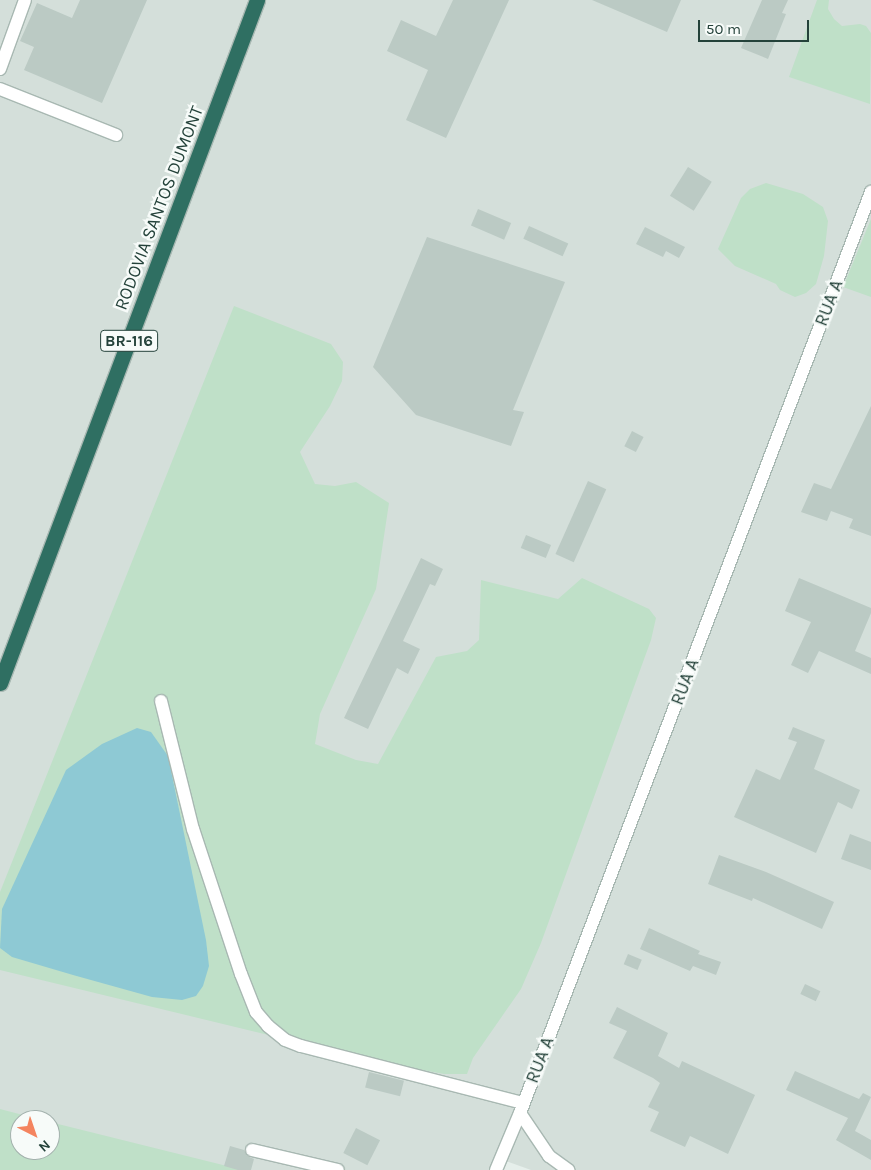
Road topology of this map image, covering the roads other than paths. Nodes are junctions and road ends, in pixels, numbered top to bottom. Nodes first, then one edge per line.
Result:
1 (25, 0) edge
2 (257, 0) edge
3 (0, 69) edge
4 (0, 89) edge
5 (116, 135) dead end
6 (871, 192) edge
7 (0, 682) edge
8 (161, 701) dead end
9 (522, 1108) junction
10 (252, 1150) dead end
11 (338, 1170) edge
12 (496, 1170) edge
13 (568, 1170) edge

1 - 3 street
2 - 7 highway, RODOVIA SANTOS DUMONT / BR-116
4 - 5 street
6 - 9 street, RUA A
8 - 9 street
9 - 12 street, RUA A
9 - 13 street
10 - 11 street

